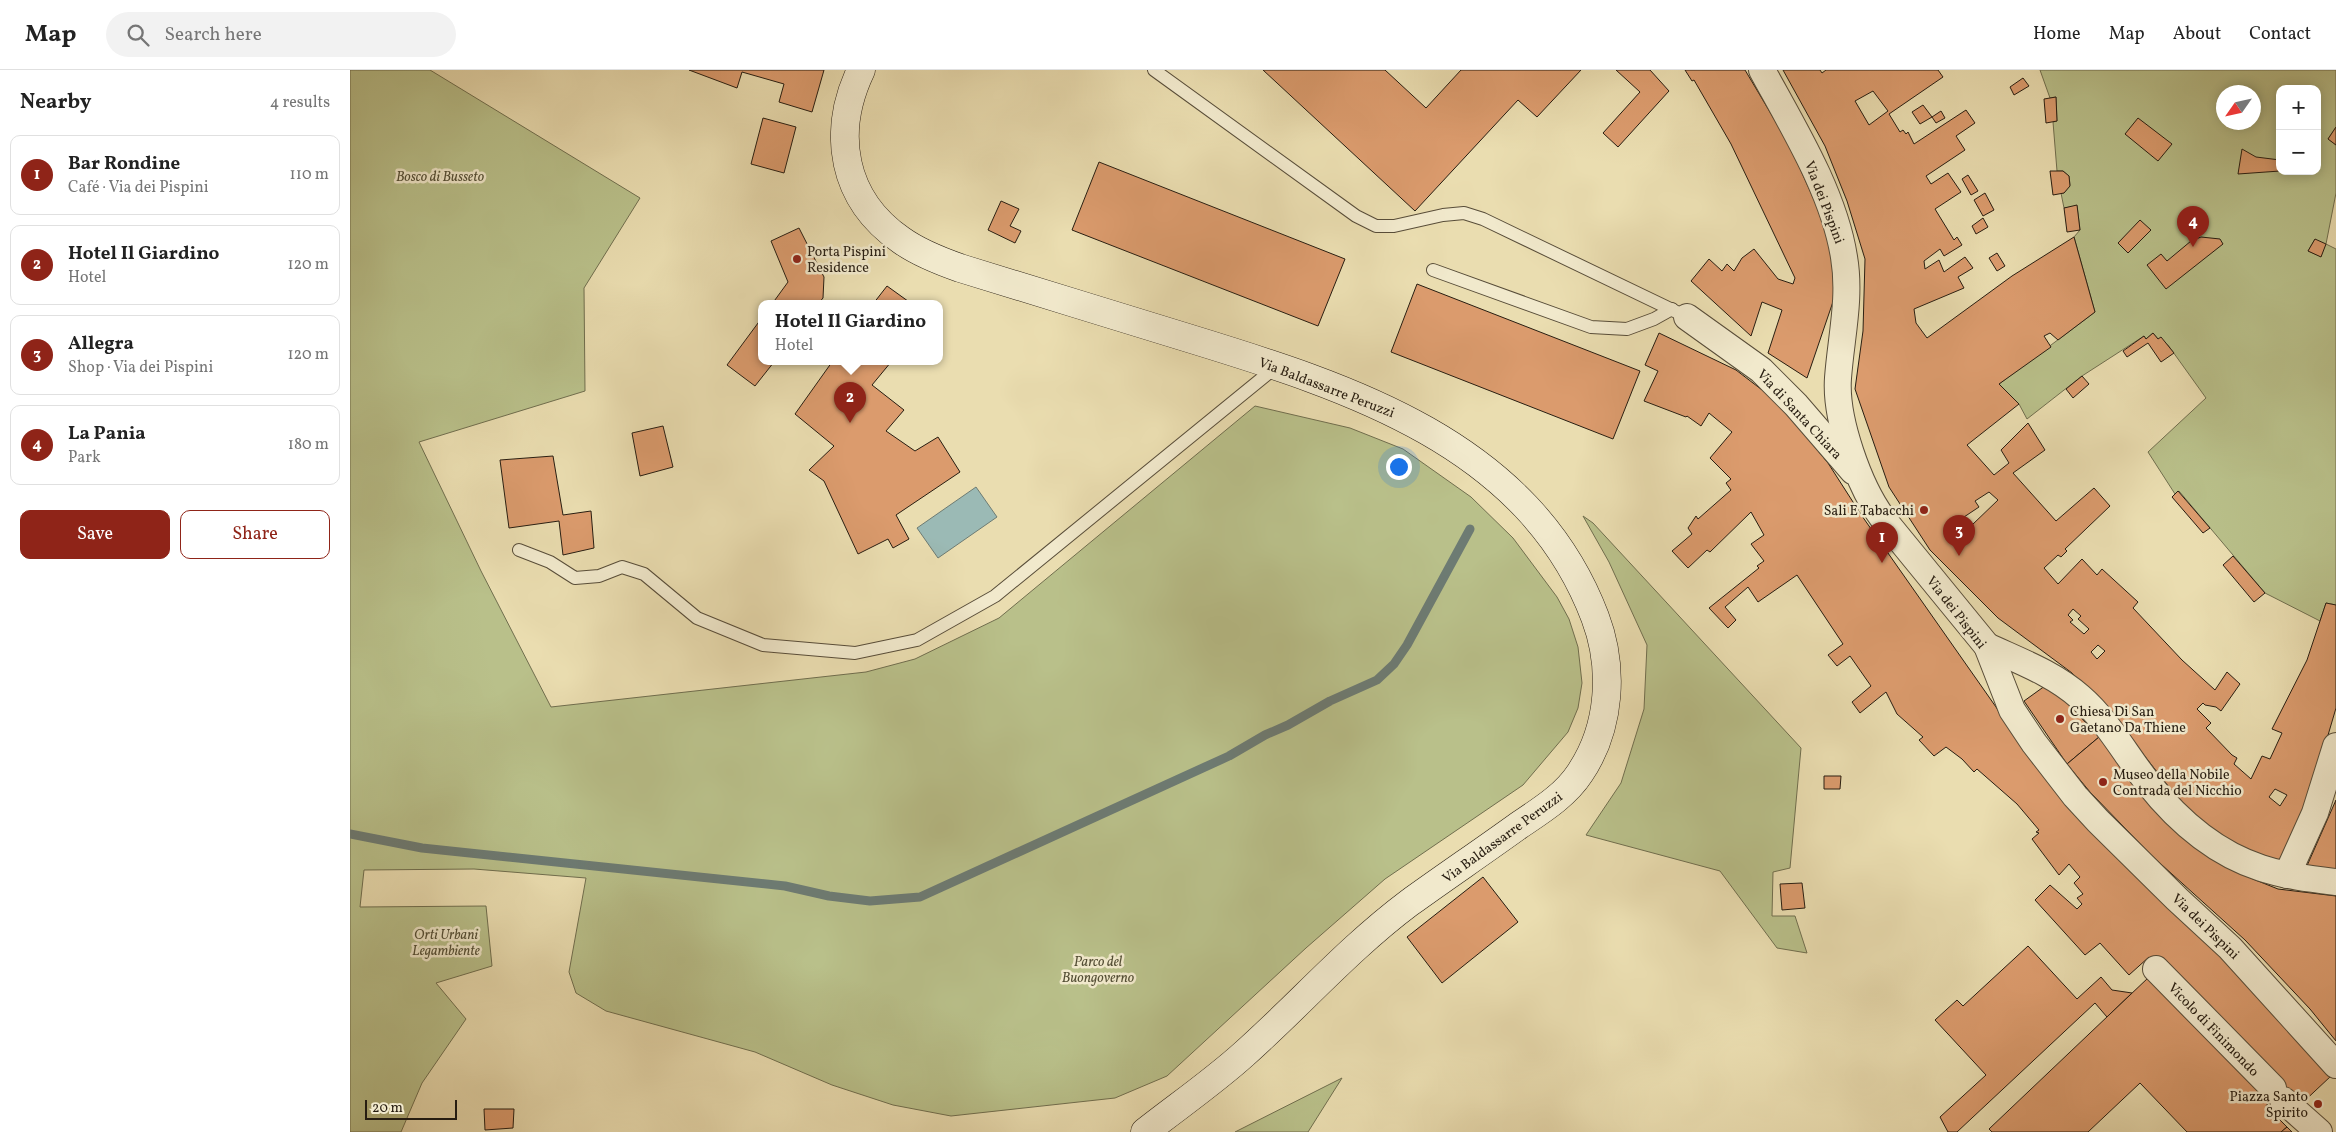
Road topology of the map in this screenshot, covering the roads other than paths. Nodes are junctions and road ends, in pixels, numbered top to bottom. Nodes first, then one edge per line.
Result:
1 (862, 70) edge
2 (1154, 70) edge
3 (1762, 70) edge
4 (1433, 270) dead end
5 (1680, 313) junction
6 (1278, 365) junction
7 (1860, 480) junction
8 (519, 550) dead end
9 (1987, 646) junction
10 (2336, 746) edge
11 (2287, 875) junction
12 (2336, 882) edge
13 (2156, 969) dead end
14 (2336, 1065) edge
15 (1145, 1132) edge
16 (2319, 1132) edge

1 - 6 street, Via Baldassarre Peruzzi
2 - 5 lane
3 - 7 street, Via dei Pispini
4 - 5 lane
5 - 7 street, Via di Santa Chiara
6 - 8 lane
6 - 15 street, Via Baldassarre Peruzzi
7 - 9 street, Via dei Pispini
9 - 11 street
9 - 14 street, Via dei Pispini
10 - 11 street
11 - 12 street
13 - 16 street, Vicolo di Finimondo

